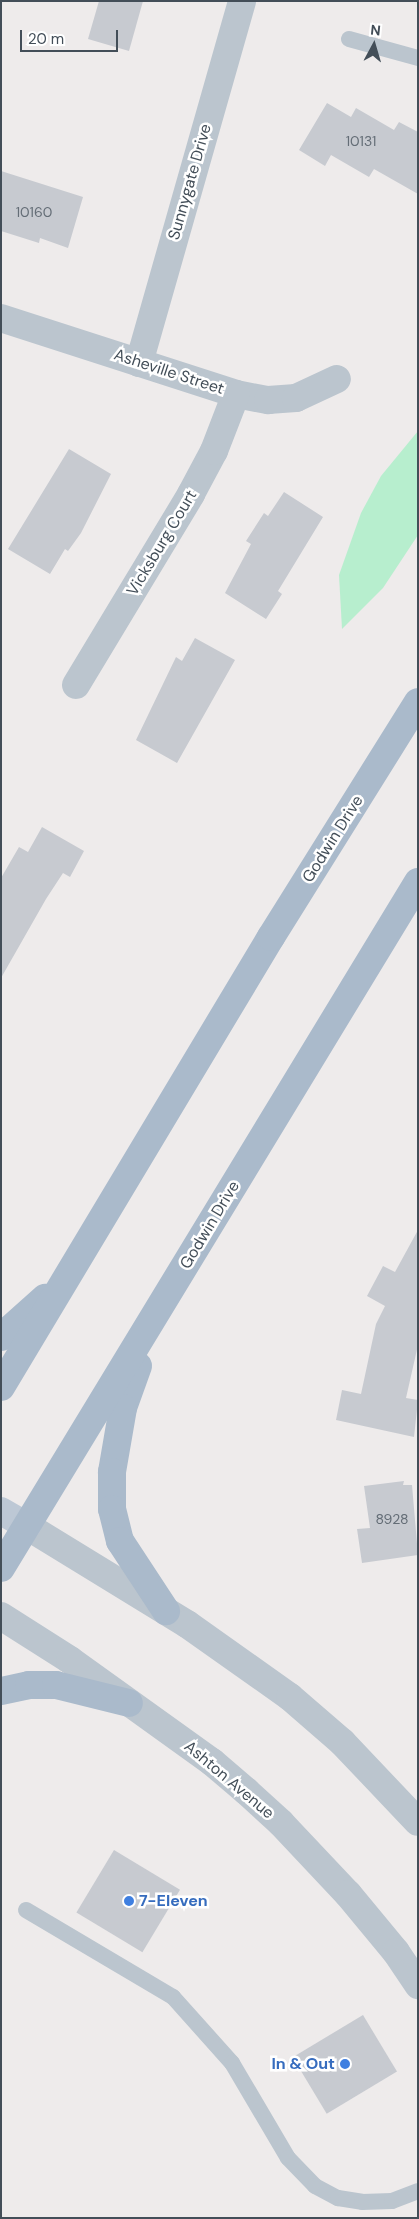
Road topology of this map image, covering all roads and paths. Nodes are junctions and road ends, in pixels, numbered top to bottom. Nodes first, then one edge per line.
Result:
1 (242, 1) edge
2 (349, 39) dead end
3 (418, 58) edge
4 (1, 318) edge
5 (139, 363) junction
6 (337, 379) dead end
7 (236, 394) junction
8 (76, 685) dead end
9 (418, 702) edge
10 (418, 882) edge
11 (75, 1266) junction
12 (153, 1319) junction
13 (1, 1337) edge
14 (1, 1387) edge
15 (1, 1511) edge
16 (27, 1526) junction
17 (1, 1568) edge
18 (166, 1611) junction
19 (1, 1616) edge
20 (1, 1691) edge
21 (129, 1703) junction
22 (418, 1822) edge
23 (26, 1910) dead end
24 (418, 1985) edge
25 (418, 2191) edge

1 - 5 street, Sunnygate Drive
2 - 3 lane
4 - 5 street, Asheville Street
5 - 7 street, Asheville Street
6 - 7 street, Asheville Street
7 - 8 street, Vicksburg Court
9 - 11 main road, Godwin Drive
10 - 12 main road, Godwin Drive
11 - 13 main road
11 - 14 main road, Godwin Drive
12 - 16 main road, Godwin Drive
12 - 18 main road
15 - 16 main road
16 - 17 main road, Godwin Drive
16 - 18 street
18 - 22 street
19 - 21 street, Ashton Avenue
20 - 21 main road
21 - 24 street, Ashton Avenue
23 - 25 lane

